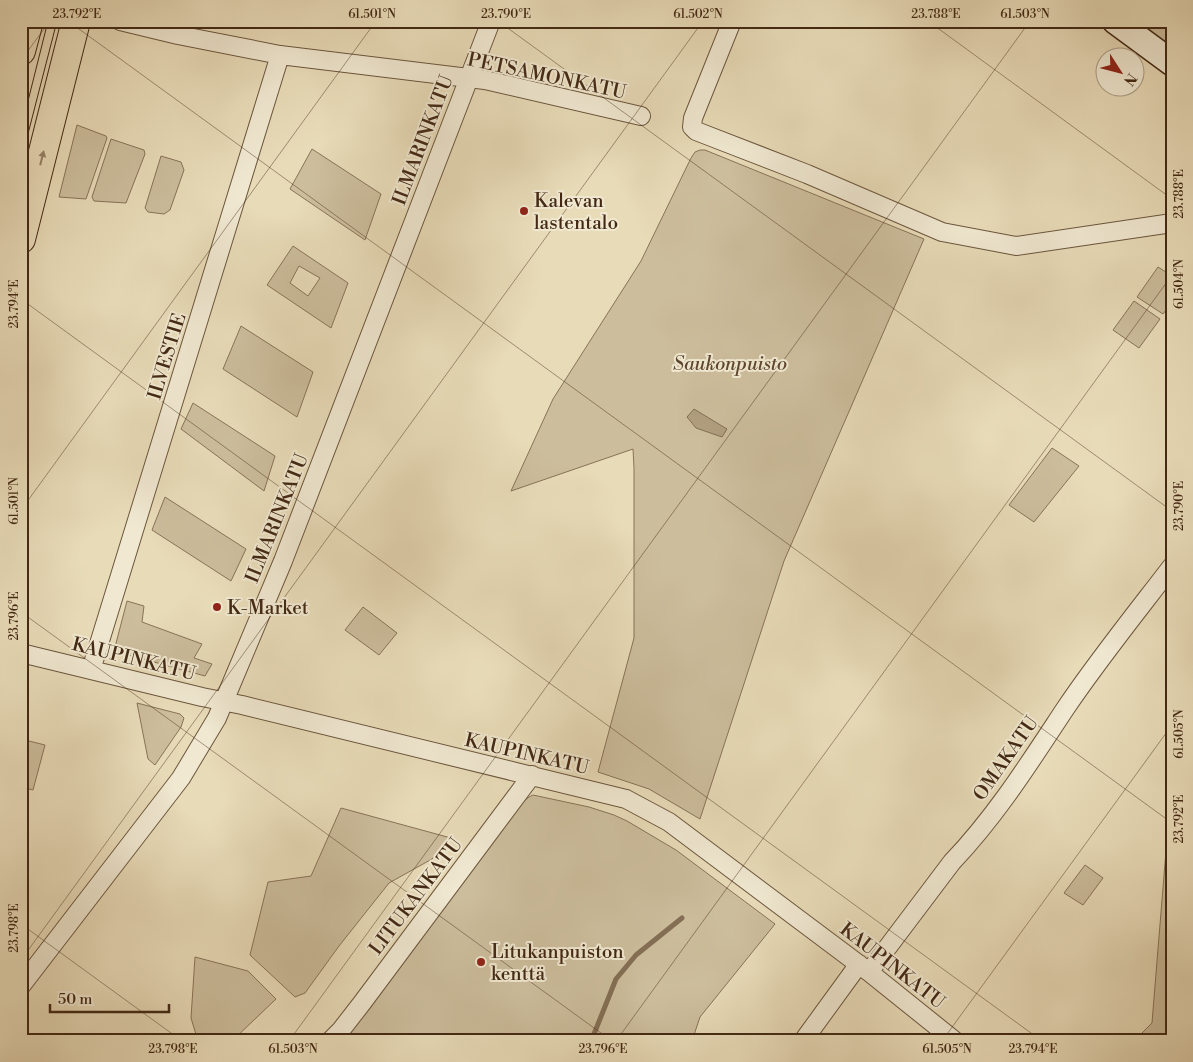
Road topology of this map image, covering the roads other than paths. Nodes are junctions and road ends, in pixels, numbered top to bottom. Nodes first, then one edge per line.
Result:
1 (29, 21) edge
2 (76, 21) edge
3 (120, 21) edge
4 (491, 21) edge
5 (732, 21) edge
6 (1115, 21) edge
7 (21, 51) edge
8 (280, 55) junction
9 (1172, 63) edge
10 (468, 79) junction
11 (641, 116) dead end
12 (1172, 223) edge
13 (21, 240) edge
14 (1172, 566) edge
15 (21, 653) edge
16 (91, 670) junction
17 (225, 701) junction
18 (532, 776) junction
19 (864, 968) junction
20 (21, 986) edge
21 (335, 1035) edge
22 (804, 1041) edge
23 (955, 1041) edge

1 - 7 main road
13 -> 2 main road
3 - 8 street, PETSAMONKATU
4 - 10 street, ILMARINKATU
5 - 12 street
6 - 9 main road
8 - 10 street, PETSAMONKATU
8 - 16 street, ILVESTIE
10 - 11 street, PETSAMONKATU
10 - 17 street, ILMARINKATU
14 - 19 street, OMAKATU
15 - 16 street, KAUPINKATU
16 - 17 street, KAUPINKATU
17 - 18 street, KAUPINKATU
17 - 20 street, ILMARINKATU
18 - 19 street, KAUPINKATU
18 - 21 street, LITUKANKATU
19 - 22 street, OMAKATU
19 - 23 street, KAUPINKATU

